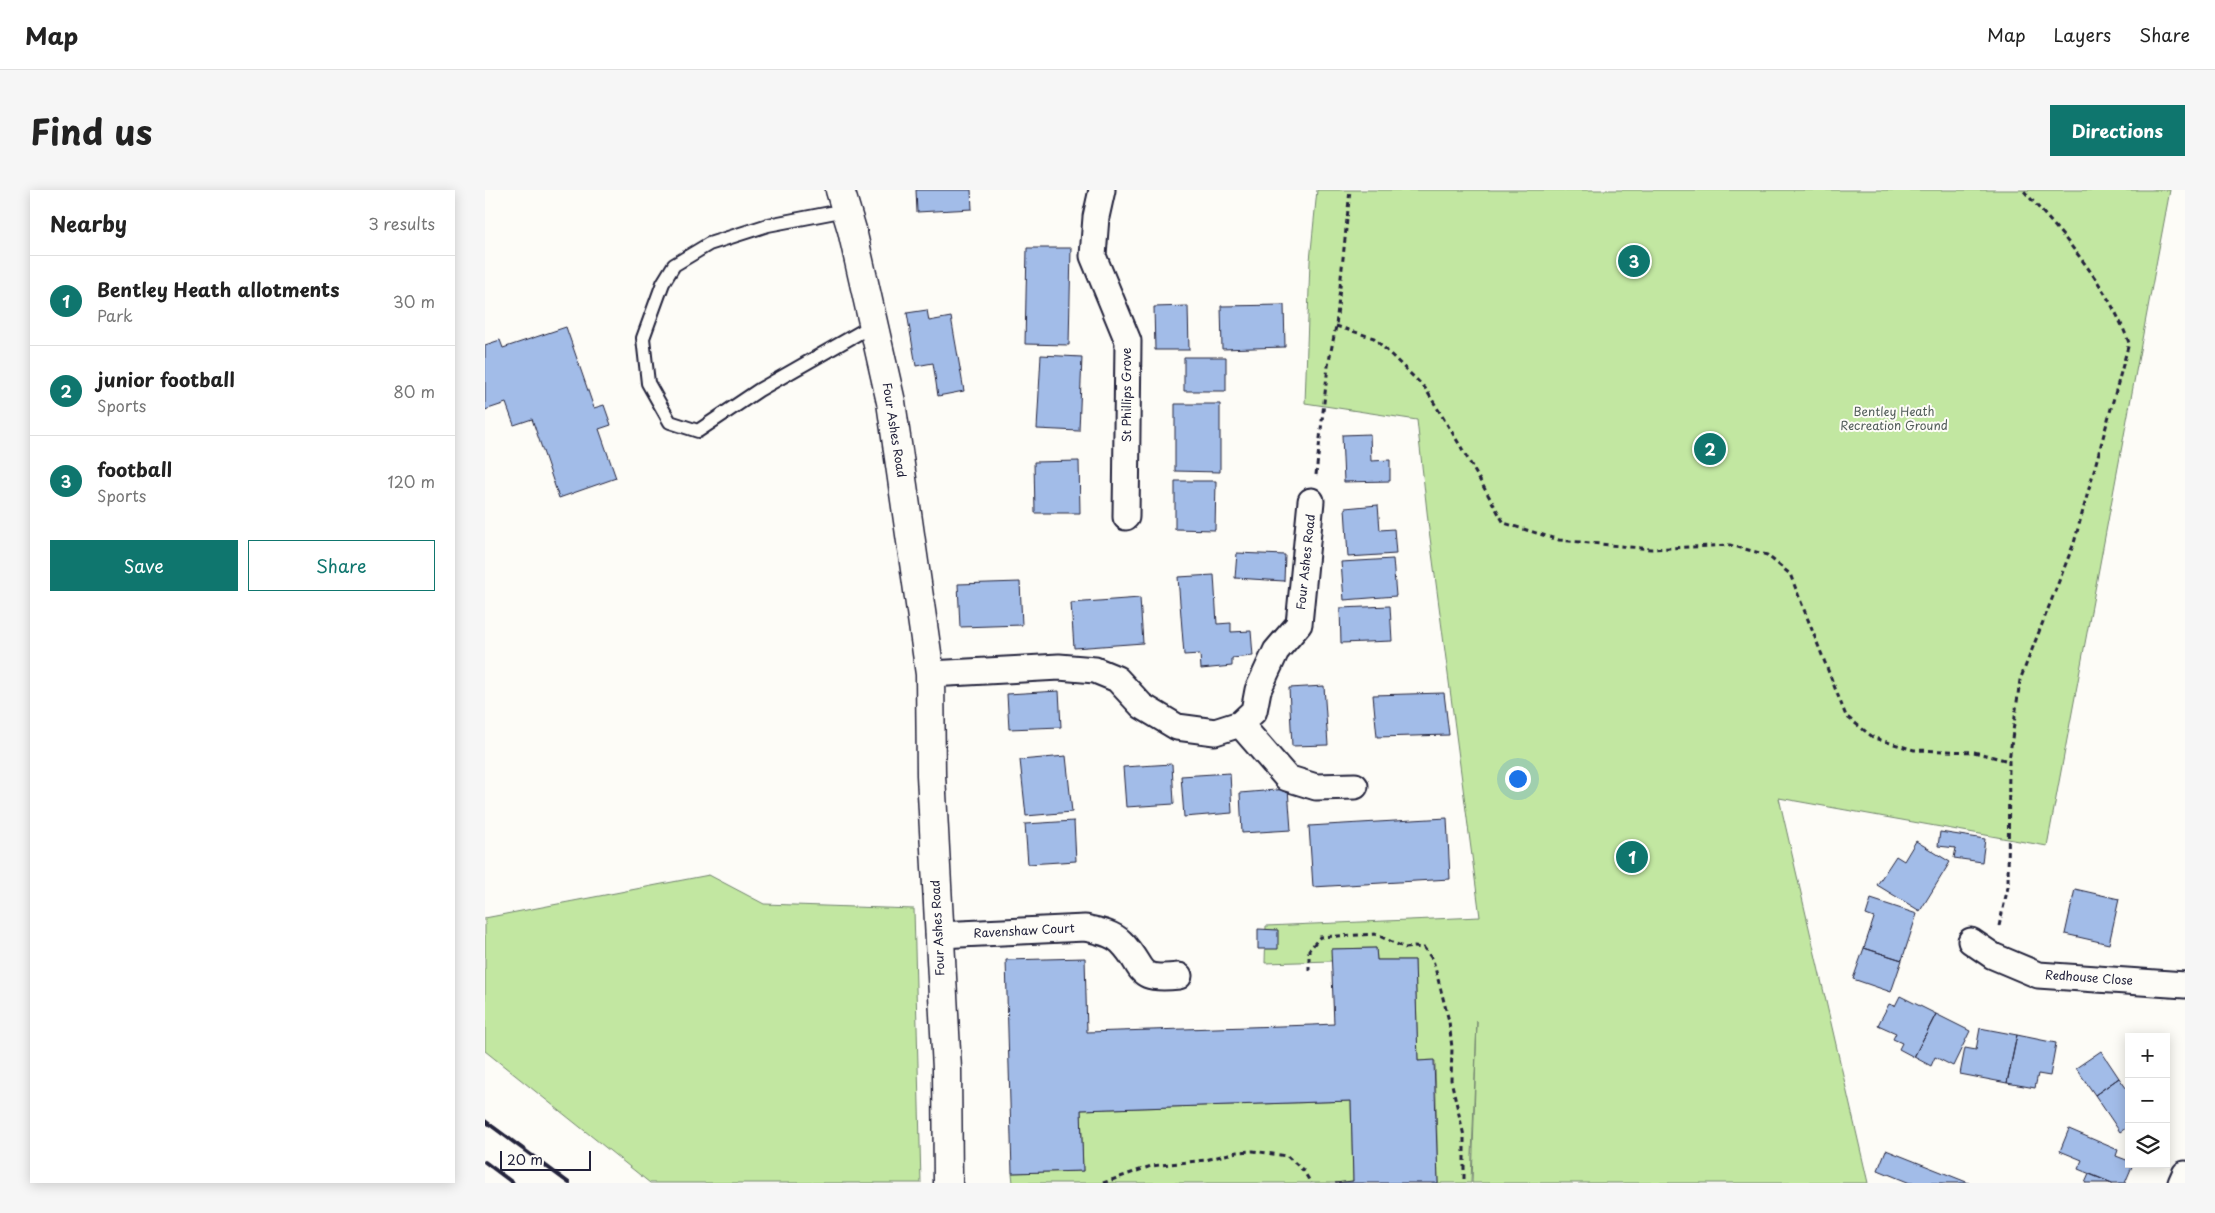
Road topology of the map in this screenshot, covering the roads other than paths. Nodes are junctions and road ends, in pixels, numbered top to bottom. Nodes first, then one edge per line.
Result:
1 (1101, 190) edge
2 (843, 200) edge
3 (873, 325) junction
4 (1311, 501) road end
5 (1127, 517) dead end
6 (929, 674) junction
7 (1241, 724) junction
8 (1355, 786) dead end
9 (939, 935) junction
10 (1971, 941) dead end
11 (1179, 976) dead end
12 (2185, 985) edge
13 (2185, 1174) edge
14 (948, 1183) edge
15 (2181, 1183) edge

1 - 5 street, St Phillips Grove
2 - 3 street, Four Ashes Road
2 - 3 lane
3 - 6 street, Four Ashes Road
4 - 7 street, Four Ashes Road
6 - 7 street
6 - 9 street, Four Ashes Road
7 - 8 street
9 - 11 street, Ravenshaw Court
9 - 14 street, Four Ashes Road
10 - 12 street, Redhouse Close
13 - 15 street

